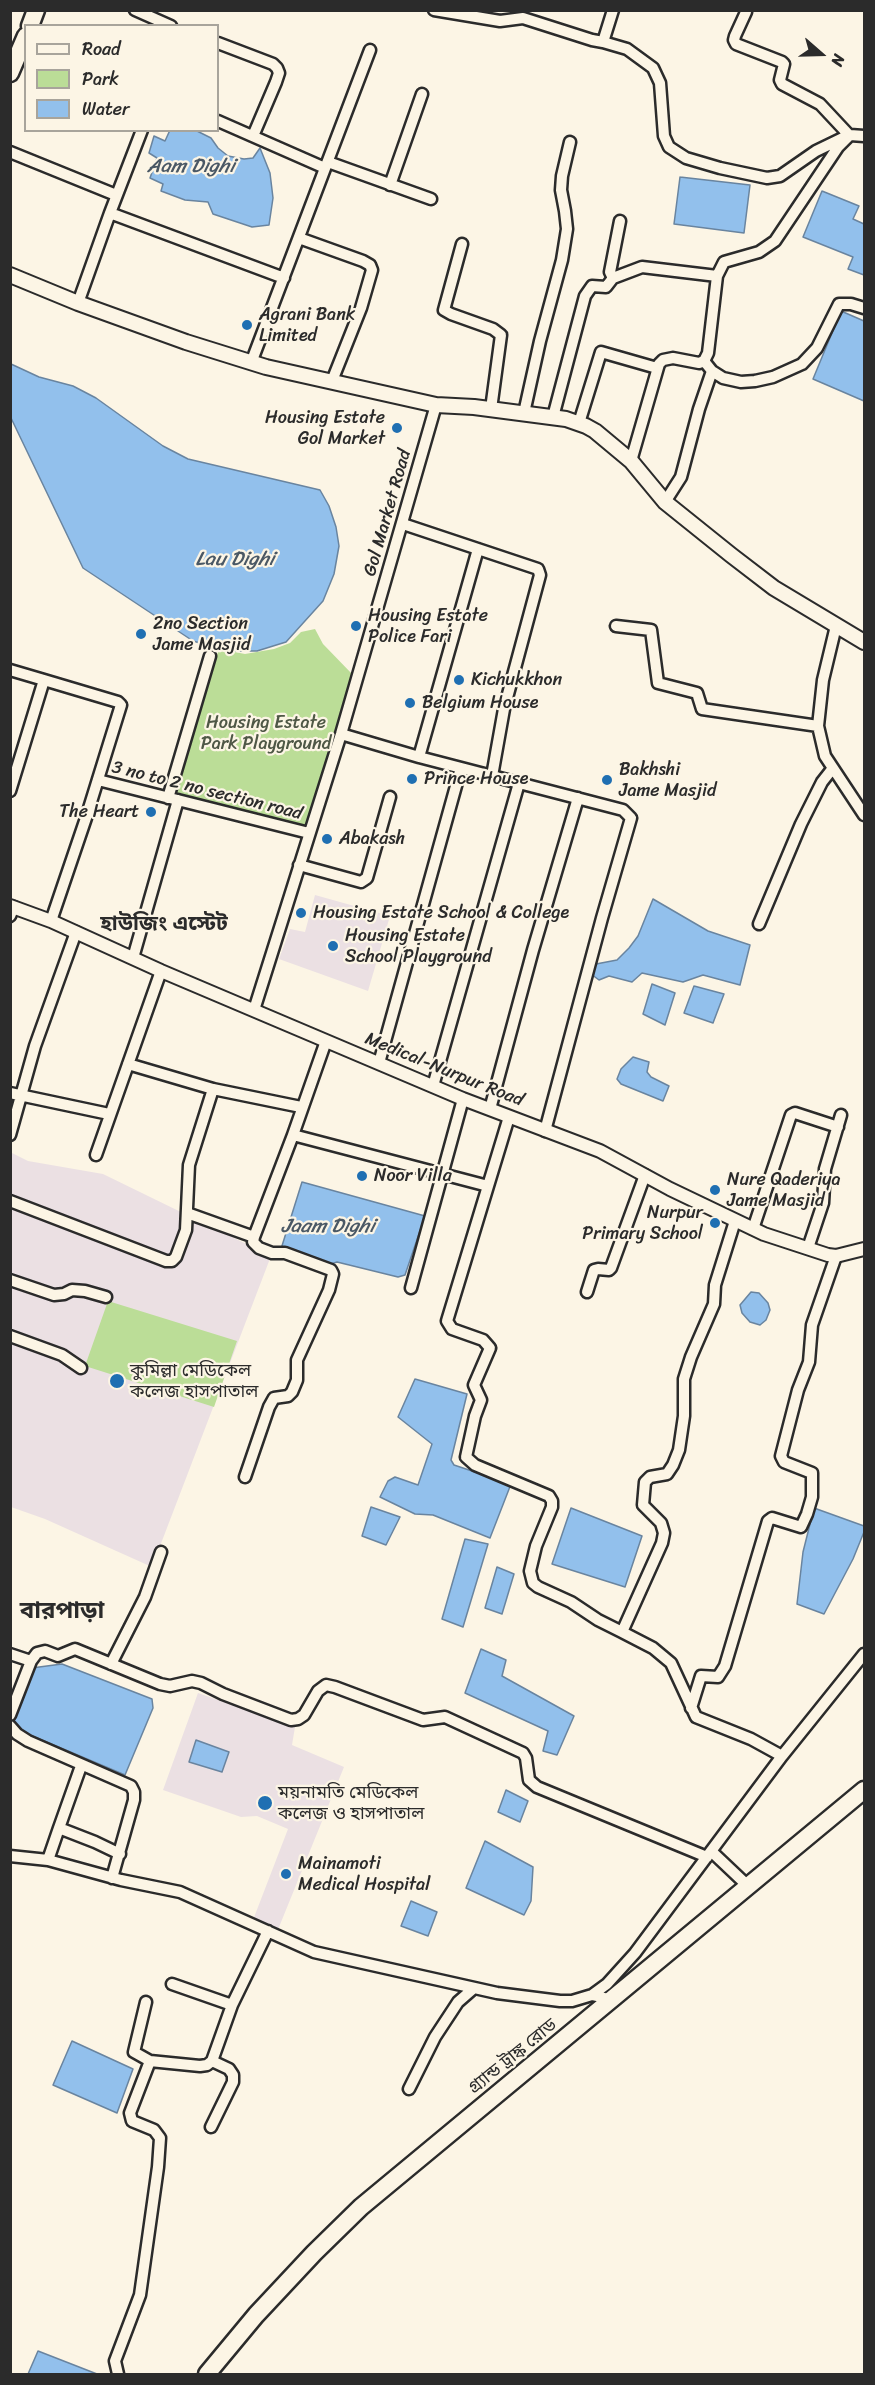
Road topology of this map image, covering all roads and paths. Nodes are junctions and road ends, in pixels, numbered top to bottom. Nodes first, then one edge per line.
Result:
1 (135, 10) edge
2 (434, 10) edge
3 (613, 10) edge
4 (746, 12) dead end
5 (166, 24) edge
6 (603, 42) junction
7 (219, 43) edge
8 (370, 50) dead end
9 (21, 59) edge
10 (10, 73) edge
11 (422, 94) dead end
12 (219, 121) edge
13 (141, 132) edge
14 (849, 135) junction
15 (253, 136) junction
16 (864, 136) edge
17 (570, 142) dead end
18 (10, 152) edge
19 (327, 165) junction
20 (390, 184) junction
21 (116, 195) junction
22 (431, 199) dead end
23 (110, 213) junction
24 (620, 221) dead end
25 (299, 238) junction
26 (462, 244) dead end
27 (10, 275) edge
28 (717, 276) junction
29 (284, 278) junction
30 (613, 278) junction
31 (78, 303) junction
32 (864, 308) edge
33 (704, 360) junction
34 (252, 363) junction
35 (657, 368) junction
36 (712, 371) junction
37 (332, 381) junction
38 (436, 405) junction
39 (491, 409) junction
40 (524, 414) junction
41 (553, 417) junction
42 (579, 423) junction
43 (631, 461) junction
44 (665, 502) junction
45 (402, 524) junction
46 (478, 549) junction
47 (616, 626) dead end
48 (836, 626) junction
49 (864, 642) edge
50 (210, 656) dead end
51 (10, 670) edge
52 (44, 680) junction
53 (818, 726) junction
54 (341, 734) junction
55 (418, 757) junction
56 (461, 768) junction
57 (833, 768) junction
58 (492, 776) junction
59 (98, 780) junction
60 (519, 783) junction
61 (10, 791) edge
62 (390, 797) dead end
63 (578, 798) junction
64 (173, 799) junction
65 (864, 815) edge
66 (309, 833) junction
67 (299, 865) junction
68 (12, 910) edge
69 (51, 921) junction
70 (759, 924) dead end
71 (76, 932) junction
72 (133, 958) junction
73 (161, 971) junction
74 (254, 1010) junction
75 (326, 1041) junction
76 (379, 1063) junction
77 (128, 1064) junction
78 (433, 1086) junction
79 (213, 1089) junction
80 (16, 1094) edge
81 (463, 1099) junction
82 (301, 1107) junction
83 (490, 1109) junction
84 (109, 1114) junction
85 (842, 1115) dead end
86 (509, 1117) junction
87 (838, 1127) junction
88 (545, 1131) junction
89 (10, 1135) edge
90 (293, 1135) junction
91 (96, 1155) dead end
92 (442, 1174) junction
93 (645, 1175) junction
94 (488, 1186) junction
95 (10, 1201) edge
96 (187, 1213) junction
97 (735, 1221) junction
98 (753, 1229) junction
99 (254, 1237) junction
100 (808, 1248) junction
101 (864, 1249) edge
102 (836, 1256) junction
103 (10, 1280) edge
104 (411, 1288) dead end
105 (587, 1292) dead end
106 (106, 1297) dead end
107 (10, 1336) edge
108 (81, 1368) dead end
109 (245, 1476) dead end
110 (161, 1552) dead end
111 (622, 1632) junction
112 (10, 1654) edge
113 (864, 1654) edge
114 (31, 1661) junction
115 (111, 1664) junction
116 (691, 1708) junction
117 (10, 1715) edge
118 (10, 1726) edge
119 (782, 1756) junction
120 (81, 1766) junction
121 (864, 1790) edge
122 (59, 1828) junction
123 (120, 1854) junction
124 (709, 1854) junction
125 (10, 1856) edge
126 (48, 1860) junction
127 (112, 1878) junction
128 (749, 1887) junction
129 (268, 1931) junction
130 (172, 1984) dead end
131 (474, 1988) junction
132 (592, 1995) junction
133 (613, 2000) junction
134 (146, 2002) dead end
135 (232, 2004) junction
136 (150, 2061) junction
137 (212, 2061) junction
138 (409, 2089) dead end
139 (211, 2127) dead end
140 (118, 2374) edge
141 (207, 2374) edge

1 - 5 street
2 - 6 street
3 - 6 street
4 - 14 street
6 - 14 street
7 - 15 street
8 - 19 street
9 - 10 main road
11 - 20 street
12 - 15 street
13 - 21 street
14 - 16 street
14 - 28 street
15 - 19 street
17 - 40 street
18 - 21 street
19 - 20 street
19 - 25 street
20 - 22 street
21 - 23 street
23 - 29 street
23 - 31 street
24 - 30 street
25 - 29 street
25 - 37 street
26 - 39 street
27 - 31 main road
28 - 30 street
28 - 33 street
29 - 34 street
30 - 41 street
31 - 34 main road
32 - 36 street
33 - 35 street
33 - 36 street
34 - 37 main road
35 - 42 street
35 - 43 street
36 - 44 street
37 - 38 main road
38 - 39 main road
38 - 45 street, Gol Market Road
39 - 40 main road
40 - 41 main road
41 - 42 main road
42 - 43 main road
43 - 44 main road
44 - 48 main road
45 - 46 street
45 - 54 street, Gol Market Road
46 - 55 street
46 - 58 street
47 - 53 street
48 - 49 main road
48 - 53 street
50 - 64 street
51 - 52 street
52 - 59 street
52 - 61 street
53 - 57 street
54 - 55 street
54 - 66 street, Gol Market Road
55 - 56 street
56 - 58 street
56 - 76 street
57 - 65 street
57 - 70 street
58 - 60 street
59 - 64 street, 3 no to 2 no section road
59 - 69 street
60 - 63 street
60 - 78 street
62 - 67 street
63 - 83 street
63 - 88 street
64 - 66 street, 3 no to 2 no section road
64 - 72 street
66 - 67 street, Gol Market Road
67 - 74 street, Gol Market Road
68 - 69 street, Medical-Nurpur Road
69 - 71 street, Medical-Nurpur Road
71 - 72 street, Medical-Nurpur Road
71 - 80 street
72 - 73 street, Medical-Nurpur Road
73 - 74 street, Medical-Nurpur Road
73 - 77 street
74 - 75 street, Medical-Nurpur Road
75 - 76 street, Medical-Nurpur Road
75 - 82 street
76 - 78 street, Medical-Nurpur Road
77 - 79 street
77 - 84 street
78 - 81 street, Medical-Nurpur Road
79 - 82 street
79 - 96 street
80 - 84 street
80 - 89 street
81 - 83 street, Medical-Nurpur Road
81 - 92 street
82 - 90 street
83 - 86 street, Medical-Nurpur Road
84 - 91 street
85 - 87 street
86 - 88 street, Medical-Nurpur Road
86 - 94 street
87 - 98 street
87 - 100 street
88 - 93 street, Medical-Nurpur Road
90 - 92 street
90 - 99 street
92 - 94 street
92 - 104 street
93 - 97 street, Medical-Nurpur Road
93 - 105 street
94 - 111 street
95 - 96 street
96 - 99 street
97 - 98 street, Medical-Nurpur Road
97 - 111 street
98 - 100 street, Medical-Nurpur Road
99 - 109 street
100 - 102 street, Medical-Nurpur Road
101 - 102 street, Medical-Nurpur Road
102 - 116 street
103 - 106 street
107 - 108 street
110 - 115 street
111 - 116 street
112 - 114 street
113 - 119 street
114 - 115 street
114 - 117 street
115 - 124 street
116 - 119 street
118 - 120 street
119 - 124 street
120 - 122 street
120 - 123 street
121 - 128 main road, গ্র্যান্ড ট্রাঙ্ক রোড
122 - 123 street
122 - 126 street
123 - 127 street
124 - 128 street
124 - 132 street
125 - 126 street
126 - 127 street
127 - 129 street
128 - 133 main road, গ্র্যান্ড ট্রাঙ্ক রোড
129 - 131 street
129 - 135 street
130 - 135 street
131 - 132 street
131 - 138 street
132 - 133 street
133 - 141 main road, গ্র্যান্ড ট্রাঙ্ক রোড
134 - 136 street
135 - 137 street
136 - 137 street
136 - 140 street
137 - 139 street

